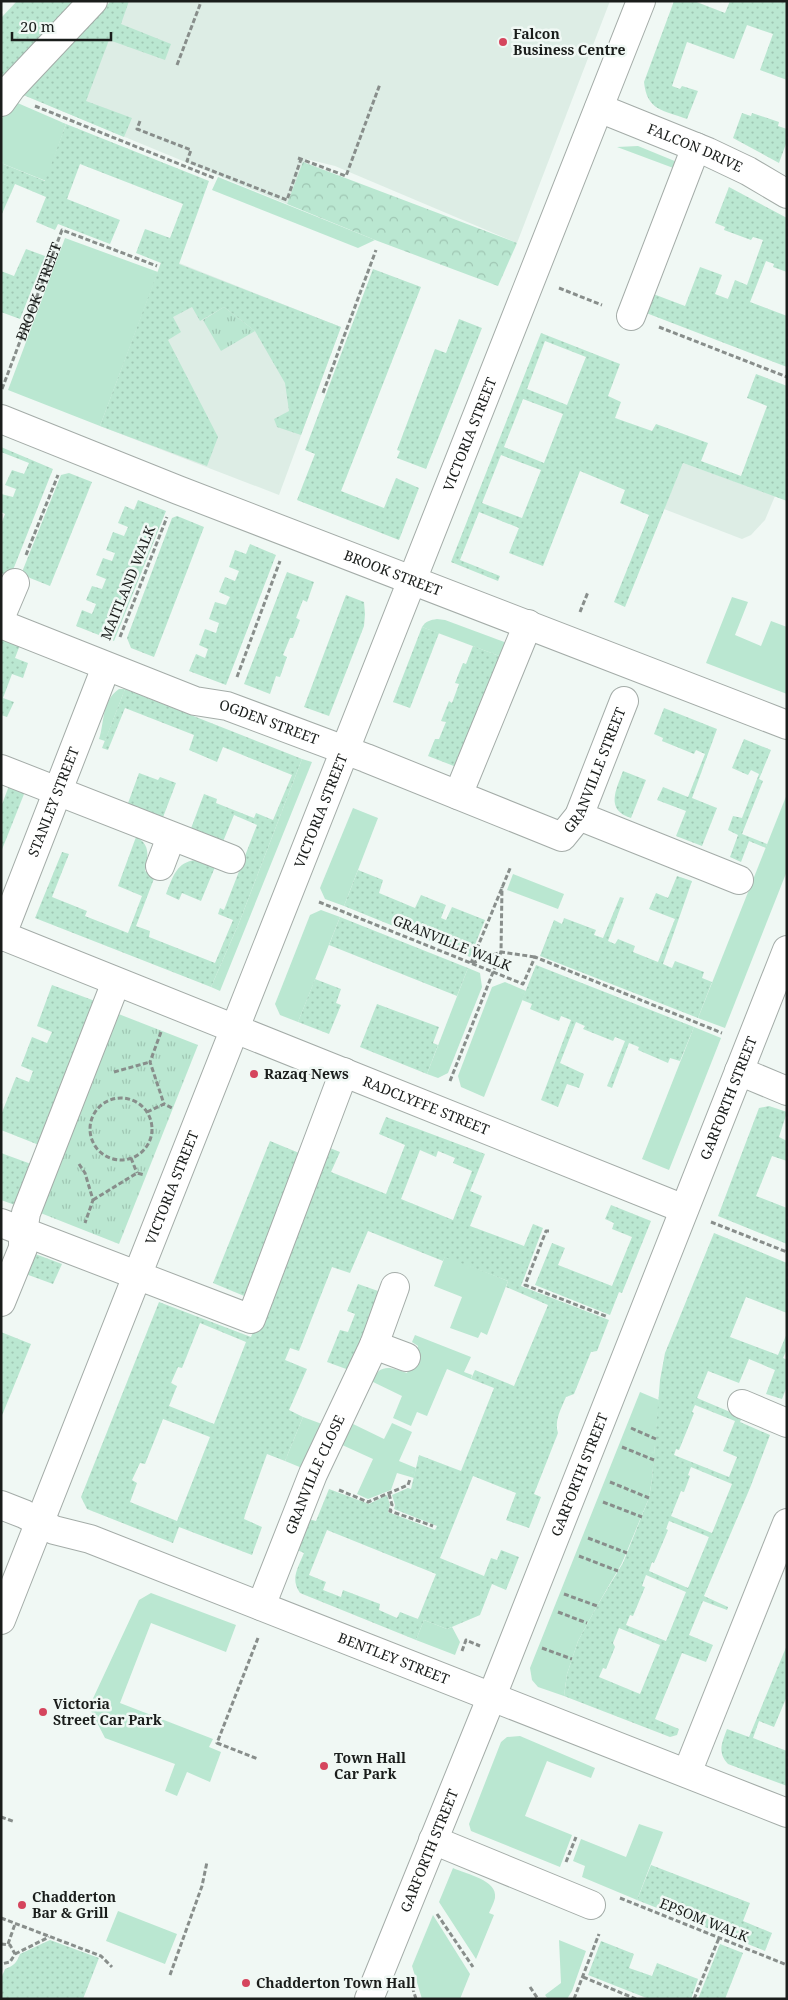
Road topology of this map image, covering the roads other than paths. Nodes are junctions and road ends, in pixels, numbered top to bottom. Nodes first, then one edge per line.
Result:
1 (93, 1) edge
2 (641, 1) edge
3 (4, 97) edge
4 (598, 108) junction
5 (696, 147) junction
6 (787, 194) edge
7 (631, 316) road end
8 (1, 419) edge
9 (413, 581) junction
10 (15, 583) road end
11 (1, 616) edge
12 (1, 624) edge
13 (528, 624) junction
14 (106, 667) junction
15 (624, 701) dead end
16 (787, 725) edge
17 (346, 751) junction
18 (1, 769) edge
19 (58, 792) junction
20 (458, 795) junction
21 (579, 816) junction
22 (172, 837) junction
23 (562, 837) joint
24 (231, 859) dead end
25 (160, 866) dead end
26 (739, 880) dead end
27 (1, 936) edge
28 (787, 950) edge
29 (116, 982) junction
30 (235, 1028) junction
31 (739, 1071) junction
32 (344, 1072) junction
33 (787, 1091) edge
34 (684, 1209) junction
35 (12, 1227) edge
36 (137, 1276) junction
37 (394, 1287) dead end
38 (1, 1302) edge
39 (374, 1345) junction
40 (406, 1357) dead end
41 (742, 1404) dead end
42 (787, 1422) edge
43 (1, 1505) edge
44 (40, 1522) junction
45 (787, 1522) edge
46 (261, 1618) junction
47 (1, 1620) edge
48 (492, 1696) junction
49 (688, 1773) junction
50 (787, 1814) edge
51 (433, 1840) junction
52 (602, 1909) road end
53 (369, 1999) edge

1 - 3 street
2 - 4 street, VICTORIA STREET
4 - 5 street, FALCON DRIVE
4 - 9 street, VICTORIA STREET
5 - 6 street, FALCON DRIVE
5 - 7 street
8 - 9 street, BROOK STREET
9 - 13 street, BROOK STREET
9 - 17 street, VICTORIA STREET
10 - 11 street
12 - 14 street, OGDEN STREET
13 - 16 street, BROOK STREET
13 - 20 street
14 - 17 street, OGDEN STREET
14 - 19 street, STANLEY STREET
15 - 21 street, GRANVILLE STREET
17 - 20 street, OGDEN STREET
17 - 30 street, VICTORIA STREET
18 - 19 street
19 - 22 street
19 - 27 street, STANLEY STREET
20 - 23 street, OGDEN STREET
21 - 23 street, GRANVILLE STREET
21 - 26 street
22 - 24 street
22 - 25 street
27 - 29 street, RADCLYFFE STREET
28 - 31 street, GARFORTH STREET
29 - 30 street, RADCLYFFE STREET
29 - 35 street
30 - 32 street, RADCLYFFE STREET
30 - 36 street, VICTORIA STREET
31 - 33 street
31 - 34 street, GARFORTH STREET
32 - 34 street, RADCLYFFE STREET
32 - 36 street
34 - 48 street, GARFORTH STREET
35 - 36 street
35 - 38 street
36 - 44 street, VICTORIA STREET
37 - 39 street, GRANVILLE CLOSE
39 - 40 street
39 - 46 street, GRANVILLE CLOSE
41 - 42 street
43 - 44 street, BENTLEY STREET
44 - 46 street, BENTLEY STREET
44 - 47 street, VICTORIA STREET
45 - 49 street
46 - 48 street, BENTLEY STREET
48 - 49 street, BENTLEY STREET
48 - 51 street, GARFORTH STREET
49 - 50 street, BENTLEY STREET
51 - 52 street
51 - 53 street, GARFORTH STREET

